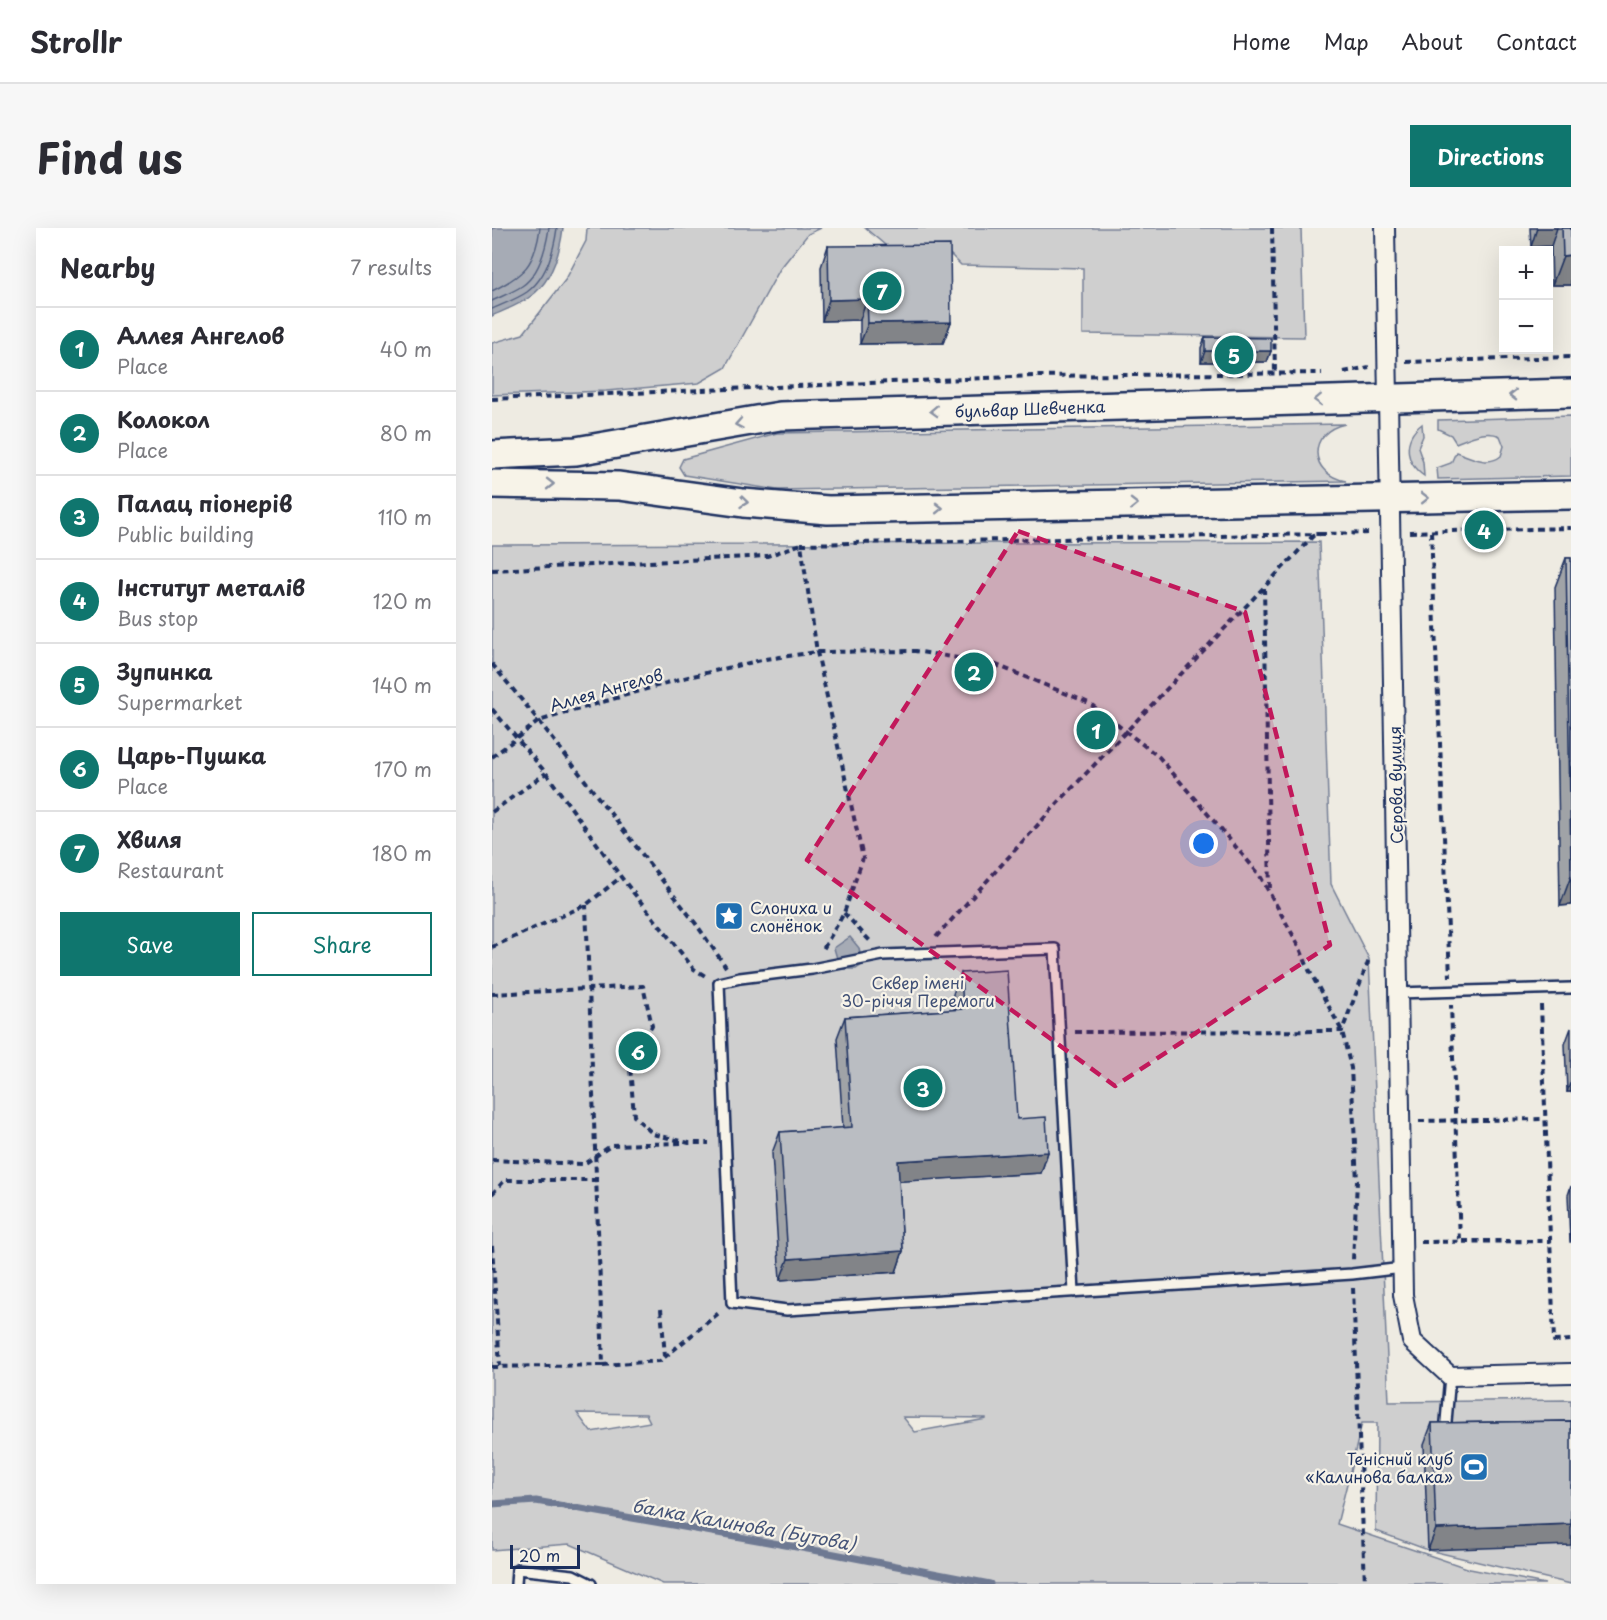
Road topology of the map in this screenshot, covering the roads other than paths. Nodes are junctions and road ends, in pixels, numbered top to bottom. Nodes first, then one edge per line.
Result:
1 (1385, 228) edge
2 (1571, 393) edge
3 (1389, 398) junction
4 (492, 454) edge
5 (492, 484) edge
6 (1571, 495) edge
7 (1392, 499) junction
8 (1571, 988) edge
9 (1397, 993) junction
10 (1403, 1268) junction
11 (1074, 1292) junction
12 (1571, 1373) edge
13 (1450, 1376) junction
14 (1445, 1433) edge
15 (516, 1584) edge
16 (591, 1584) edge

1 - 3 street, Сєрова вулиця
2 -> 3 main road, бульвар Шевченка
3 -> 4 main road, бульвар Шевченка
3 - 7 street, Сєрова вулиця
5 -> 7 main road
7 -> 6 main road
7 - 9 street, Сєрова вулиця
8 - 9 lane
9 - 10 street, Сєрова вулиця
10 - 11 lane
10 - 13 street, Сєрова вулиця
11 - 11 lane
12 - 13 street
13 - 14 lane
15 - 16 lane

